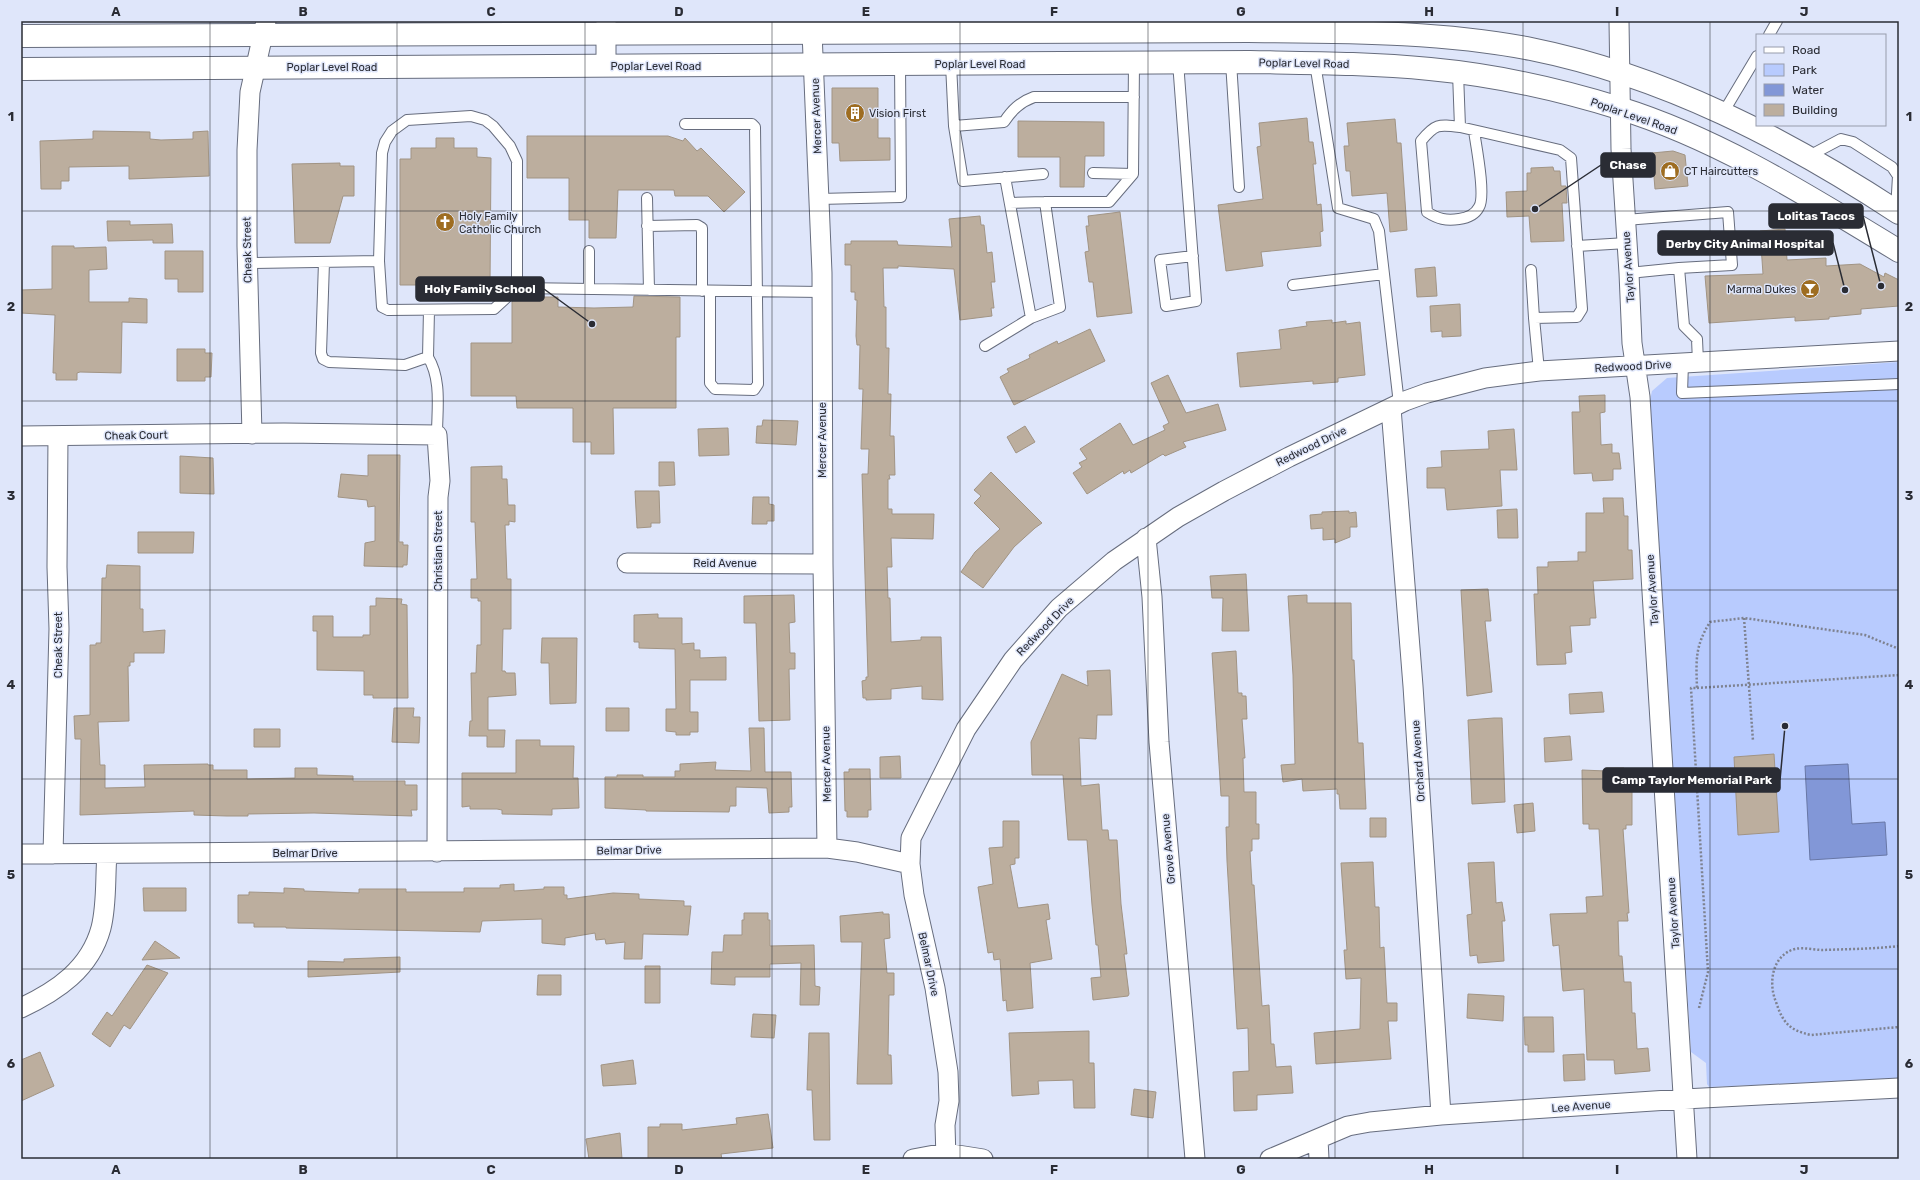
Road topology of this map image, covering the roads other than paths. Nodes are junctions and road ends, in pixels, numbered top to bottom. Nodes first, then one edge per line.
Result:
1 (1619, 21) edge
2 (1248, 26) edge
3 (606, 27) edge
4 (813, 27) edge
5 (265, 29) edge
6 (21, 36) edge
7 (1756, 58) edge
8 (1178, 62) junction
9 (1241, 62) junction
10 (1134, 63) junction
11 (1315, 63) junction
12 (815, 64) junction
13 (900, 64) junction
14 (951, 64) junction
15 (606, 66) junction
16 (257, 68) junction
17 (21, 69) edge
18 (1458, 73) junction
19 (1621, 74) junction
20 (1134, 97) junction
21 (1621, 109) junction
22 (1723, 113) junction
23 (685, 124) dead end
24 (954, 126) junction
25 (1460, 127) junction
26 (1474, 131) junction
27 (1807, 157) junction
28 (1093, 173) dead end
29 (1043, 174) dead end
30 (1133, 174) junction
31 (1005, 176) junction
32 (1239, 188) dead end
33 (647, 198) dead end
34 (819, 199) junction
35 (1045, 202) junction
36 (1010, 203) junction
37 (1897, 212) edge
38 (1625, 220) junction
39 (647, 226) junction
40 (1627, 243) junction
41 (1577, 246) junction
42 (589, 251) dead end
43 (1899, 251) edge
44 (1193, 256) junction
45 (379, 261) junction
46 (324, 262) junction
47 (247, 263) junction
48 (1678, 268) junction
49 (1531, 270) dead end
50 (1629, 273) junction
51 (1384, 274) junction
52 (1292, 286) dead end
53 (517, 288) junction
54 (589, 289) junction
55 (649, 290) junction
56 (706, 291) junction
57 (757, 291) junction
58 (822, 292) junction
59 (429, 310) junction
60 (1031, 318) junction
61 (1534, 318) junction
62 (985, 346) dead end
63 (1899, 351) edge
64 (428, 357) junction
65 (1691, 363) junction
66 (1636, 366) junction
67 (1539, 371) junction
68 (1899, 384) edge
69 (1395, 406) junction
70 (252, 434) junction
71 (437, 435) junction
72 (21, 436) edge
73 (58, 436) junction
74 (1146, 538) junction
75 (627, 563) dead end
76 (823, 564) junction
77 (827, 848) junction
78 (437, 852) junction
79 (21, 854) edge
80 (53, 854) junction
81 (107, 854) junction
82 (910, 864) junction
83 (21, 1008) edge
84 (1899, 1088) edge
85 (1684, 1099) junction
86 (1441, 1115) junction
87 (1318, 1139) junction
88 (945, 1156) edge
89 (913, 1159) edge
90 (983, 1159) edge
91 (1196, 1159) edge
92 (1270, 1159) edge
93 (1319, 1159) edge
94 (1687, 1159) edge

1 - 19 street, Taylor Avenue
2 - 4 main road
2 - 9 main road
2 - 19 main road
3 - 4 main road
3 - 5 main road
3 - 15 street
4 - 12 street, Mercer Avenue
5 - 6 main road
5 - 16 street, Cheak Street
7 - 22 lane
8 - 9 main road, Poplar Level Road
8 - 10 main road, Poplar Level Road
8 - 44 lane
9 - 11 main road, Poplar Level Road
9 - 32 lane
10 - 14 main road, Poplar Level Road
10 - 20 lane
11 - 18 main road, Poplar Level Road
11 - 51 lane
12 - 13 main road, Poplar Level Road
12 - 15 main road, Poplar Level Road
12 - 34 street, Mercer Avenue
13 - 14 main road, Poplar Level Road
13 - 34 lane
14 - 24 lane
15 - 16 main road, Poplar Level Road
16 - 17 main road, Poplar Level Road
16 - 47 street, Cheak Street
18 - 21 main road, Poplar Level Road
18 - 25 lane
19 - 21 street, Taylor Avenue
19 - 22 main road
20 - 24 lane
20 - 30 lane
21 - 38 street, Taylor Avenue
21 - 43 main road, Poplar Level Road
22 - 27 main road
23 - 57 lane
24 - 31 lane
25 - 26 lane
25 - 26 lane
26 - 41 lane
27 - 37 main road
27 - 37 lane
28 - 30 lane
29 - 31 lane
30 - 35 lane
31 - 36 lane
33 - 39 lane
34 - 58 street, Mercer Avenue
35 - 36 lane
35 - 60 lane
36 - 60 lane
38 - 40 street, Taylor Avenue
38 - 48 lane
39 - 55 lane
39 - 56 lane
40 - 41 lane
40 - 50 street, Taylor Avenue
41 - 61 lane
42 - 54 lane
44 - 44 lane
45 - 46 lane
45 - 53 lane
45 - 59 lane
46 - 47 lane
46 - 64 lane
47 - 70 street, Cheak Street
48 - 50 lane
48 - 65 lane
49 - 61 lane
50 - 66 street, Taylor Avenue
51 - 52 lane
51 - 69 lane
53 - 54 lane
53 - 59 lane
54 - 55 lane
55 - 56 lane
56 - 57 lane
56 - 57 lane
57 - 58 lane
58 - 76 street, Mercer Avenue
59 - 64 lane
60 - 62 lane
61 - 67 lane
63 - 65 street, Redwood Drive
64 - 71 lane
65 - 66 street, Redwood Drive
65 - 68 lane
66 - 67 street, Redwood Drive
66 - 85 street, Taylor Avenue
67 - 69 street, Redwood Drive
69 - 74 street, Redwood Drive
69 - 86 street, Orchard Avenue
70 - 71 street
70 - 73 street, Cheak Court
71 - 78 street, Christian Street
72 - 73 street, Cheak Court
73 - 80 street, Cheak Street
74 - 82 street, Redwood Drive
74 - 91 street, Grove Avenue
75 - 76 street, Reid Avenue
76 - 77 street, Mercer Avenue
77 - 78 street, Belmar Drive
77 - 82 street, Belmar Drive
78 - 81 street, Belmar Drive
79 - 80 street, Belmar Drive
80 - 81 street, Belmar Drive
81 - 83 street
82 - 88 street, Belmar Drive
84 - 85 street, Lee Avenue
85 - 86 street, Lee Avenue
85 - 94 street, Taylor Avenue
86 - 87 street, Lee Avenue
87 - 92 street, Lee Avenue
87 - 93 street
88 - 89 street
88 - 90 street

